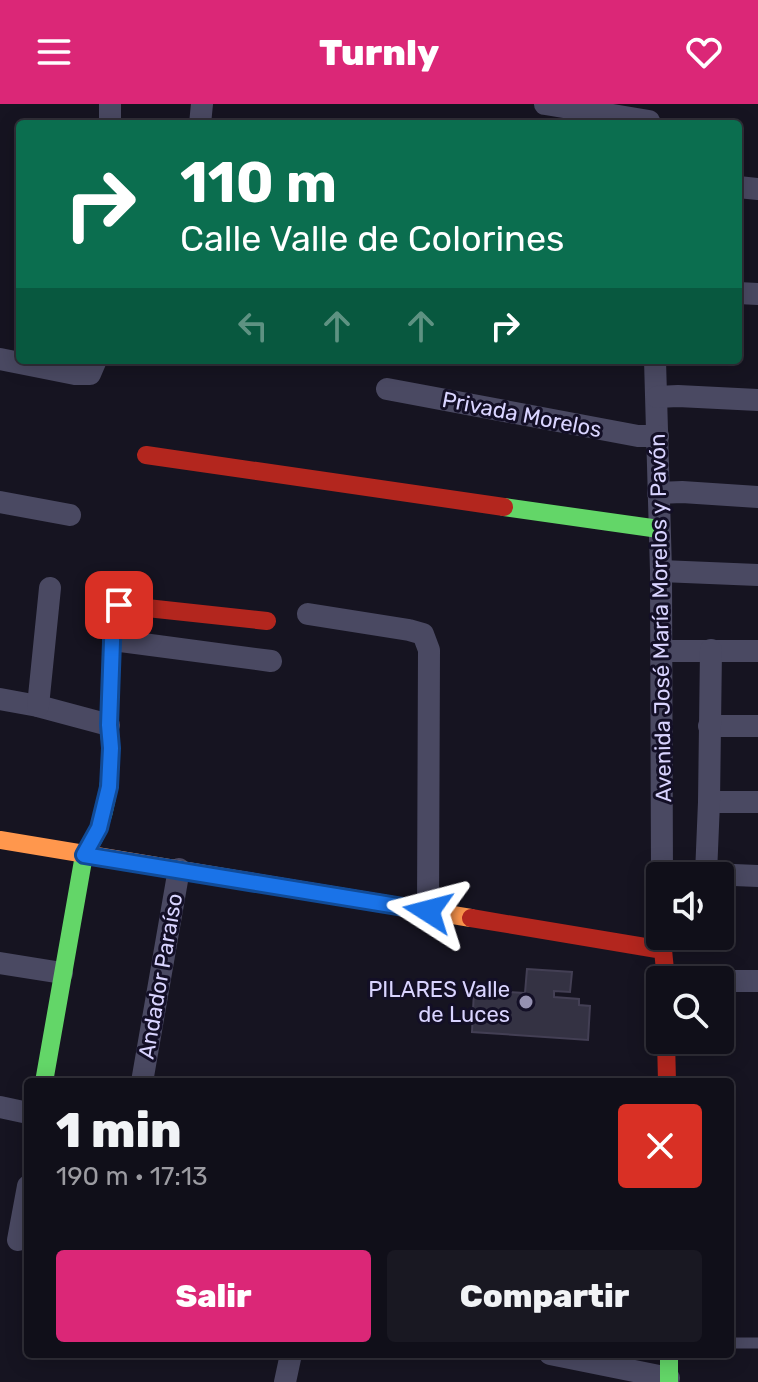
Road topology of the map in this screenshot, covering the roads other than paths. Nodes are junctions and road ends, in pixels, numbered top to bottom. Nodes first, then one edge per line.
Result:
1 (545, 104) edge
2 (649, 116) edge
3 (25, 364) edge
4 (655, 364) edge
5 (93, 367) edge
6 (387, 389) dead end
7 (657, 397) junction
8 (758, 400) edge
9 (658, 436) junction
10 (146, 455) dead end
11 (658, 493) junction
12 (758, 497) edge
13 (0, 502) edge
14 (70, 515) dead end
15 (659, 529) junction
16 (661, 571) junction
17 (758, 575) edge
18 (50, 588) dead end
19 (308, 614) dead end
20 (267, 621) dead end
21 (113, 640) junction
22 (711, 650) junction
23 (662, 651) junction
24 (758, 651) edge
25 (271, 661) dead end
26 (0, 699) edge
27 (38, 706) junction
28 (109, 725) junction
29 (709, 726) junction
30 (758, 726) edge
31 (709, 802) junction
32 (758, 802) edge
33 (0, 840) edge
34 (84, 855) junction
35 (662, 862) edge
36 (706, 862) edge
37 (179, 869) junction
38 (734, 875) edge
39 (758, 876) edge
40 (428, 911) junction
41 (646, 941) edge
42 (0, 963) edge
43 (62, 973) junction
44 (734, 981) edge
45 (758, 981) edge
46 (666, 1054) edge
47 (45, 1078) edge
48 (143, 1078) edge
49 (667, 1078) edge
50 (0, 1107) edge
51 (24, 1112) edge
52 (24, 1207) edge
53 (15, 1240) edge
54 (734, 1343) edge
55 (758, 1343) edge
56 (290, 1358) edge
57 (568, 1358) edge
58 (669, 1358) edge
59 (669, 1380) edge
60 (285, 1382) edge

1 - 2 street
3 - 5 street
4 - 7 street, Avenida José María Morelos y Pavón
6 - 9 street, Privada Morelos
7 - 8 street
7 - 9 street, Avenida José María Morelos y Pavón
9 - 11 street, Avenida José María Morelos y Pavón
10 - 15 street
11 - 12 street
11 - 15 street, Avenida José María Morelos y Pavón
13 - 14 street
15 - 16 street, Avenida José María Morelos y Pavón
16 - 17 street
16 - 23 street, Avenida José María Morelos y Pavón
18 - 27 street
19 - 40 street
20 - 21 street
21 - 25 street
21 - 28 street
22 - 23 street
22 - 24 street
22 - 29 street
23 - 35 street, Avenida José María Morelos y Pavón
26 - 27 street
27 - 28 street
28 - 34 street
29 - 30 street
29 - 31 street
31 - 32 street
31 - 36 street
33 - 34 street
34 - 37 street
34 - 43 street
37 - 40 street
37 - 48 street, Andador Paraíso
38 - 39 street
40 - 41 street
42 - 43 street
43 - 47 street
44 - 45 street
46 - 49 street
50 - 51 street
52 - 53 street
54 - 55 lane
56 - 60 street
57 - 59 street
58 - 59 street

